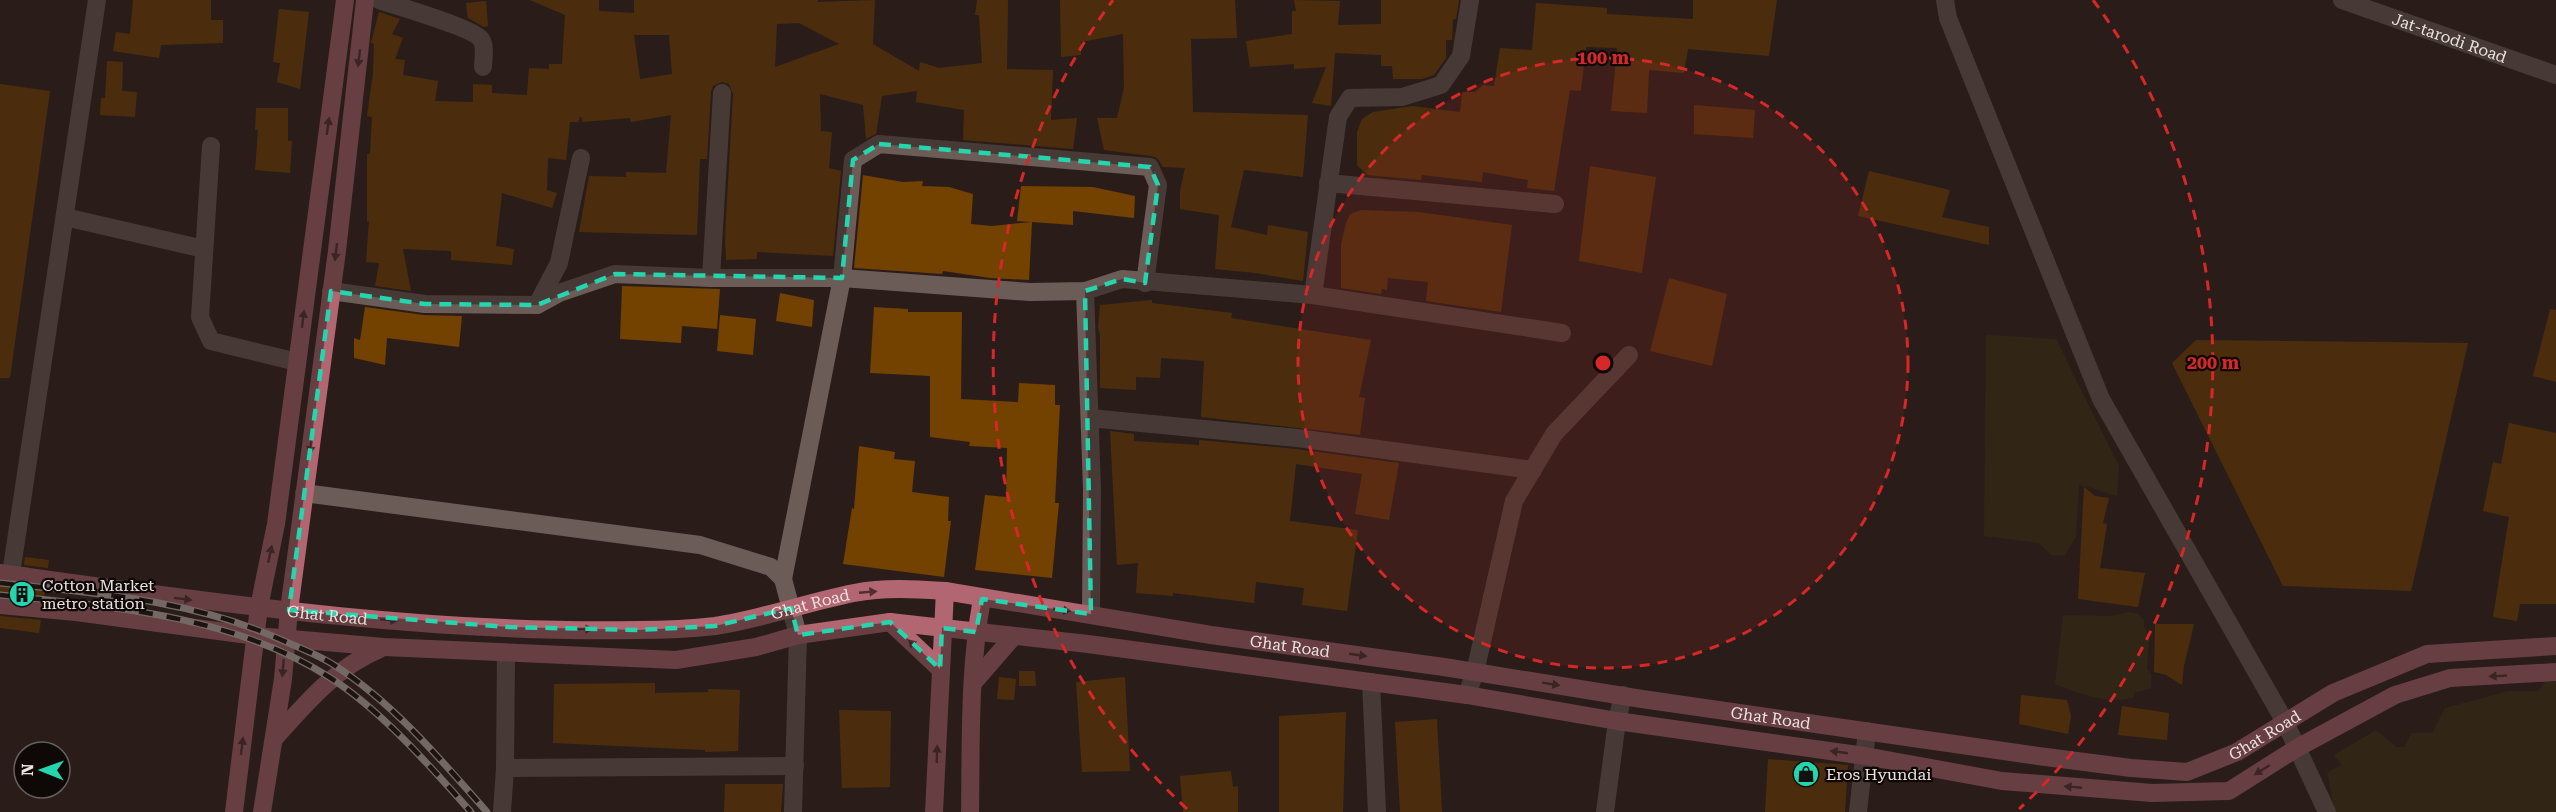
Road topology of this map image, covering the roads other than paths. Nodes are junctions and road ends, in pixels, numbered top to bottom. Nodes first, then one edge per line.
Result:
1 (98, 0) edge
2 (345, 0) edge
3 (365, 0) edge
4 (379, 0) edge
5 (1470, 0) edge
6 (1945, 0) edge
7 (2342, 0) edge
8 (483, 68) dead end
9 (2556, 75) edge
10 (722, 93) dead end
11 (211, 146) dead end
12 (581, 158) dead end
13 (1328, 183) junction
14 (1555, 204) dead end
15 (65, 217) junction
16 (204, 249) junction
17 (711, 278) junction
18 (842, 278) junction
19 (1145, 283) junction
20 (331, 291) junction
21 (1085, 291) junction
22 (1312, 295) junction
23 (537, 305) junction
24 (1562, 333) dead end
25 (1629, 355) dead end
26 (297, 362) junction
27 (321, 367) junction
28 (1089, 418) junction
29 (1533, 470) junction
30 (304, 493) junction
31 (5, 574) edge
32 (783, 579) junction
33 (945, 591) junction
34 (982, 599) junction
35 (0, 605) edge
36 (259, 607) junction
37 (791, 608) junction
38 (289, 610) junction
39 (1091, 614) junction
40 (890, 622) junction
41 (942, 628) junction
42 (976, 632) junction
43 (798, 635) junction
44 (256, 636) junction
45 (1013, 637) junction
46 (286, 639) junction
47 (2556, 646) edge
48 (384, 647) junction
49 (506, 653) junction
50 (940, 669) junction
51 (1475, 672) junction
52 (2556, 672) edge
53 (1371, 682) junction
54 (973, 683) junction
55 (1467, 695) junction
56 (1623, 695) junction
57 (1617, 721) junction
58 (2285, 722) junction
59 (1866, 731) junction
60 (273, 739) junction
61 (2297, 748) junction
62 (1865, 756) junction
63 (795, 766) junction
64 (505, 768) junction
65 (234, 812) edge
66 (262, 812) edge
67 (502, 812) edge
68 (793, 812) edge
69 (934, 812) edge
70 (970, 812) edge
71 (1377, 812) edge
72 (1605, 812) edge
73 (1858, 812) edge
74 (2327, 812) edge

1 - 15 street
26 -> 2 main road
3 -> 20 main road
4 - 8 street
5 - 13 street
6 - 58 street
7 - 9 street, Jat-tarodi Road
10 - 17 street
11 - 16 street
12 - 23 street
13 - 14 street
13 - 22 street
15 - 16 street
15 - 31 street
16 - 26 street
17 - 18 street
17 - 23 street
18 - 19 street
18 - 21 street
18 - 32 street
19 - 21 street
19 - 22 street
20 - 23 street
20 - 27 main road
21 - 28 street
22 - 24 street
25 - 29 street
26 - 27 main road
36 -> 26 main road
27 -> 30 main road
28 - 29 street
28 - 39 street
29 - 51 street
30 - 32 street
30 - 38 main road
31 -> 36 main road, Ghat Road
32 - 37 street
33 - 34 main road, Ghat Road
37 -> 33 main road, Ghat Road
33 - 41 main road
34 -> 39 main road, Ghat Road
34 - 42 main road
35 - 44 main road, Ghat Road
36 - 38 main road, Ghat Road
36 - 44 main road
38 -> 37 main road, Ghat Road
37 - 43 street
38 - 46 main road
39 -> 51 main road, Ghat Road
40 - 41 main road, Ghat Road
40 - 43 main road, Ghat Road
50 -> 40 main road
41 - 42 main road, Ghat Road
41 - 50 main road
42 - 45 main road, Ghat Road
42 - 54 main road
43 - 49 main road, Ghat Road
43 - 63 street
44 - 46 main road, Ghat Road
65 -> 44 main road
45 - 53 main road, Ghat Road
45 - 54 main road
46 - 48 main road, Ghat Road
46 -> 60 main road
47 - 58 main road, Ghat Road
48 - 49 main road, Ghat Road
48 - 60 main road
49 - 64 street
69 -> 50 main road
51 - 55 street
51 -> 56 main road, Ghat Road
52 -> 61 main road, Ghat Road
53 - 55 main road, Ghat Road
53 - 71 street
54 - 70 main road
55 - 57 main road, Ghat Road
56 - 57 street
56 - 59 main road, Ghat Road
62 -> 57 main road, Ghat Road
57 - 72 street
58 - 59 main road, Ghat Road
58 - 61 street
59 - 62 street
60 - 66 main road
61 -> 62 main road, Ghat Road
61 - 74 street
62 - 73 street
63 - 64 street
63 - 68 street
64 - 67 street

